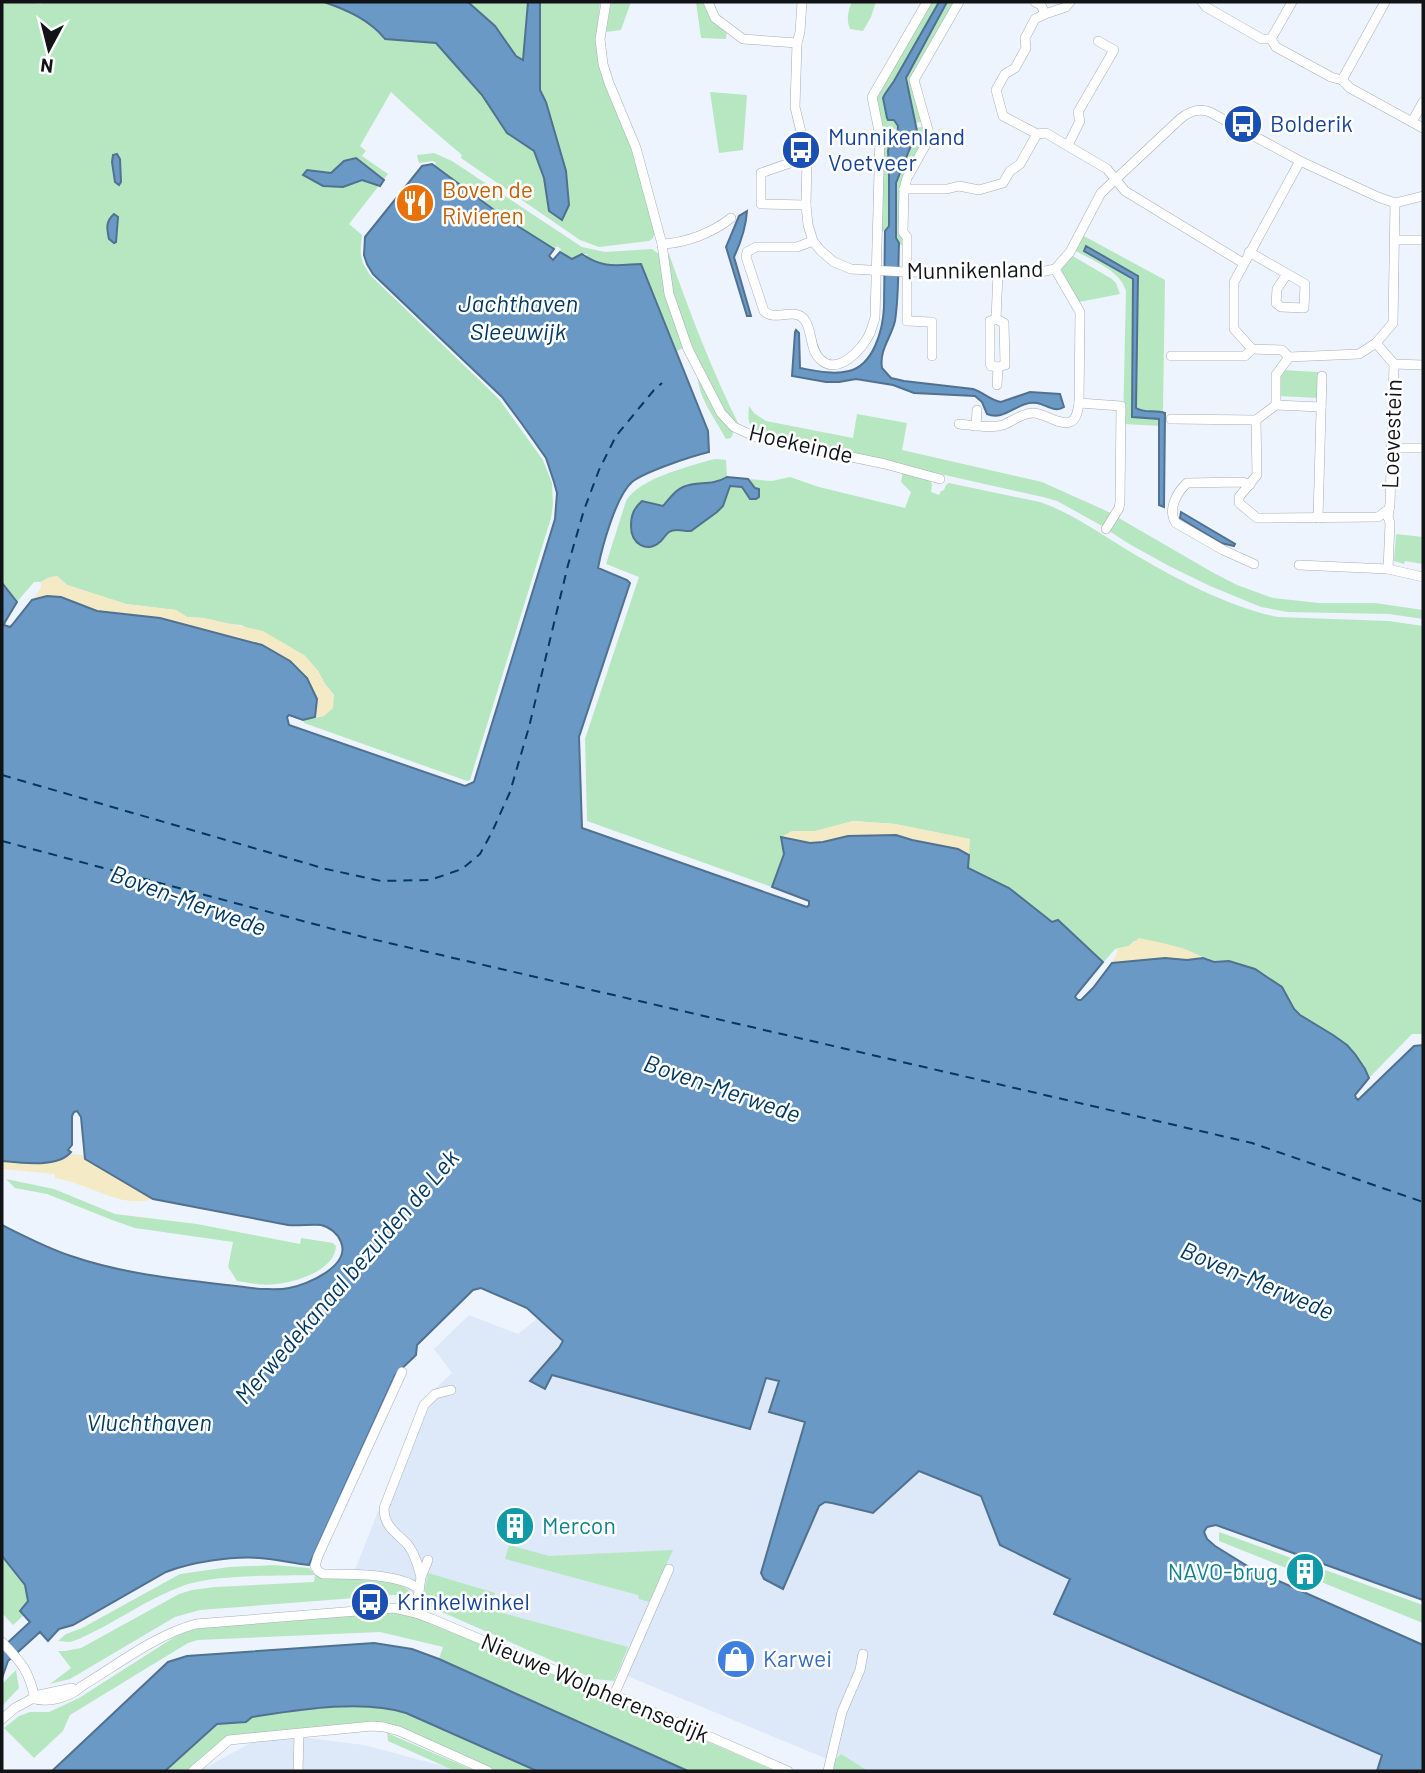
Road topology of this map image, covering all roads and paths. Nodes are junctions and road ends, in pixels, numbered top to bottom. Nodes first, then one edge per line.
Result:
1 (606, 2) edge
2 (708, 2) edge
3 (802, 2) edge
4 (927, 2) edge
5 (959, 2) edge
6 (1035, 2) edge
7 (1070, 2) edge
8 (1202, 2) edge
9 (1292, 2) edge
10 (1385, 2) edge
11 (1045, 14) junction
12 (1271, 39) junction
13 (1098, 41) dead end
14 (797, 43) junction
15 (1342, 80) junction
16 (1423, 102) edge
17 (1412, 122) junction
18 (1423, 128) edge
19 (1037, 134) junction
20 (1068, 145) junction
21 (807, 157) junction
22 (1300, 161) junction
23 (1115, 179) junction
24 (904, 189) junction
25 (1423, 196) edge
26 (1395, 203) junction
27 (806, 205) junction
28 (731, 218) dead end
29 (1395, 240) junction
30 (1423, 240) edge
31 (813, 241) junction
32 (662, 244) junction
33 (1249, 252) junction
34 (1243, 263) junction
35 (1055, 269) junction
36 (879, 270) junction
37 (903, 272) junction
38 (998, 274) junction
39 (1287, 274) dead end
40 (996, 319) junction
41 (1376, 344) junction
42 (1252, 349) junction
43 (932, 356) dead end
44 (1171, 356) dead end
45 (1289, 357) junction
46 (1394, 364) junction
47 (1423, 365) edge
48 (998, 367) junction
49 (1322, 376) dead end
50 (998, 385) dead end
51 (1079, 403) junction
52 (1276, 405) junction
53 (1321, 407) junction
54 (977, 410) dead end
55 (1171, 419) dead end
56 (1256, 420) junction
57 (959, 425) dead end
58 (976, 426) junction
59 (1391, 448) junction
60 (1423, 448) edge
61 (940, 478) dead end
62 (1250, 485) junction
63 (1389, 509) junction
64 (1318, 518) junction
65 (1106, 529) dead end
66 (1254, 564) dead end
67 (1299, 565) dead end
68 (1388, 569) junction
69 (1423, 577) edge
70 (402, 1373) dead end
71 (451, 1390) dead end
72 (428, 1560) dead end
73 (668, 1569) dead end
74 (421, 1577) junction
75 (419, 1589) junction
76 (416, 1613) junction
77 (3, 1643) edge
78 (863, 1654) dead end
79 (614, 1695) junction
80 (35, 1699) junction
81 (2, 1719) edge
82 (299, 1734) junction
83 (193, 1771) edge
84 (298, 1771) edge
85 (488, 1771) edge
86 (788, 1771) edge
87 (828, 1771) edge

1 - 32 street, Hoekeinde
2 - 14 street
3 - 14 street
4 - 36 street
5 - 24 street
6 - 11 street
7 - 11 street
8 - 12 street
9 - 12 street
10 - 15 street
11 - 19 street
12 - 15 street
13 - 20 street
14 - 21 street
15 - 17 street
16 - 17 street
17 - 18 street
19 - 20 street
19 - 24 street
20 - 23 street
21 - 27 street
21 - 27 street
22 - 23 street, Munnikenland
22 - 26 street, Munnikenland
22 - 33 street
23 - 34 street
23 - 35 street, Munnikenland
24 - 37 street
25 - 26 street
26 - 29 street
27 - 31 street
28 - 32 street
29 - 30 street
29 - 41 street
31 - 36 street, Munnikenland
31 - 36 street
32 - 61 street, Hoekeinde
33 - 34 street
33 - 39 street
34 - 42 street
35 - 38 street, Munnikenland
35 - 51 street
36 - 37 street, Munnikenland
37 - 38 street, Munnikenland
37 - 43 street
38 - 40 street
40 - 48 street
40 - 48 street
41 - 45 street
41 - 46 street, Loevestein
42 - 44 street
42 - 45 street
45 - 52 street
46 - 47 street
46 - 59 street, Loevestein
48 - 50 street
49 - 53 street
51 - 58 street
51 - 65 street
52 - 53 street
52 - 56 street
53 - 64 street
54 - 58 street
55 - 56 street
56 - 62 street
57 - 58 street
59 - 60 street
59 - 63 street, Loevestein
62 - 64 street
62 - 66 street
63 - 64 street
63 - 68 street
67 - 68 street
68 - 69 street
70 - 75 street
71 - 74 street
72 - 74 street
73 - 79 street
74 - 75 street
75 - 76 street
76 - 79 street, Nieuwe Wolpherensedijk
76 - 80 street, Nieuwe Wolpherensedijk
77 - 80 street
78 - 87 street
79 - 86 street, Nieuwe Wolpherensedijk
80 - 81 street, Nieuwe Wolpherensedijk
82 - 83 street
82 - 84 street
82 - 85 street

